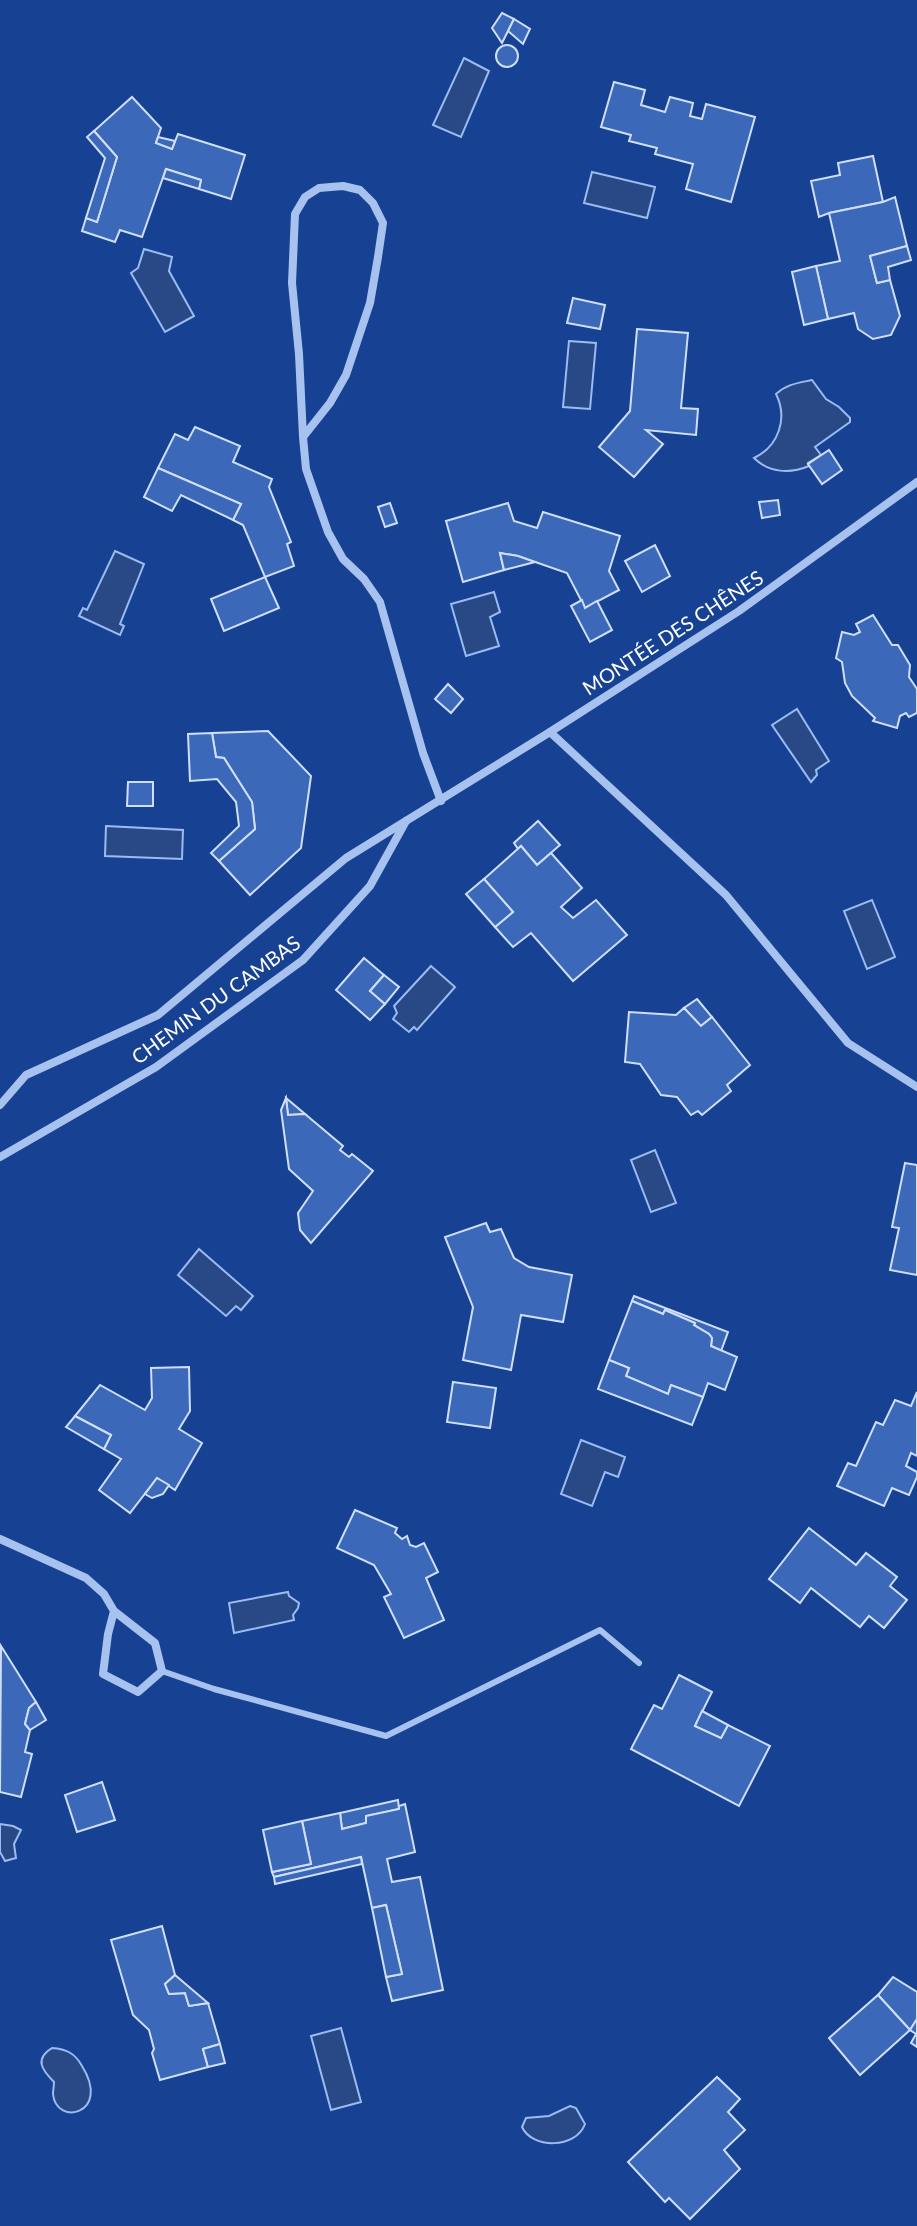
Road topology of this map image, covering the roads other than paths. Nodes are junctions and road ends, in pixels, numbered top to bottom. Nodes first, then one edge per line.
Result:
1 (303, 437) junction
2 (917, 482) edge
3 (550, 732) junction
4 (441, 801) junction
5 (406, 820) junction
6 (917, 1087) edge
7 (0, 1105) edge
8 (0, 1157) edge
9 (0, 1539) edge
10 (114, 1611) junction
11 (639, 1663) dead end
12 (162, 1671) junction

1 - 1 street
1 - 4 street
2 - 3 street, MONTÉE DES CHÊNES
3 - 4 street, MONTÉE DES CHÊNES
3 - 6 street
4 - 5 street, CHEMIN DU CAMBAS
5 - 7 street, CHEMIN DU CAMBAS
5 - 8 street, CHEMIN DU CAMBAS
9 - 10 street
10 - 12 street
10 - 12 street
11 - 12 lane

